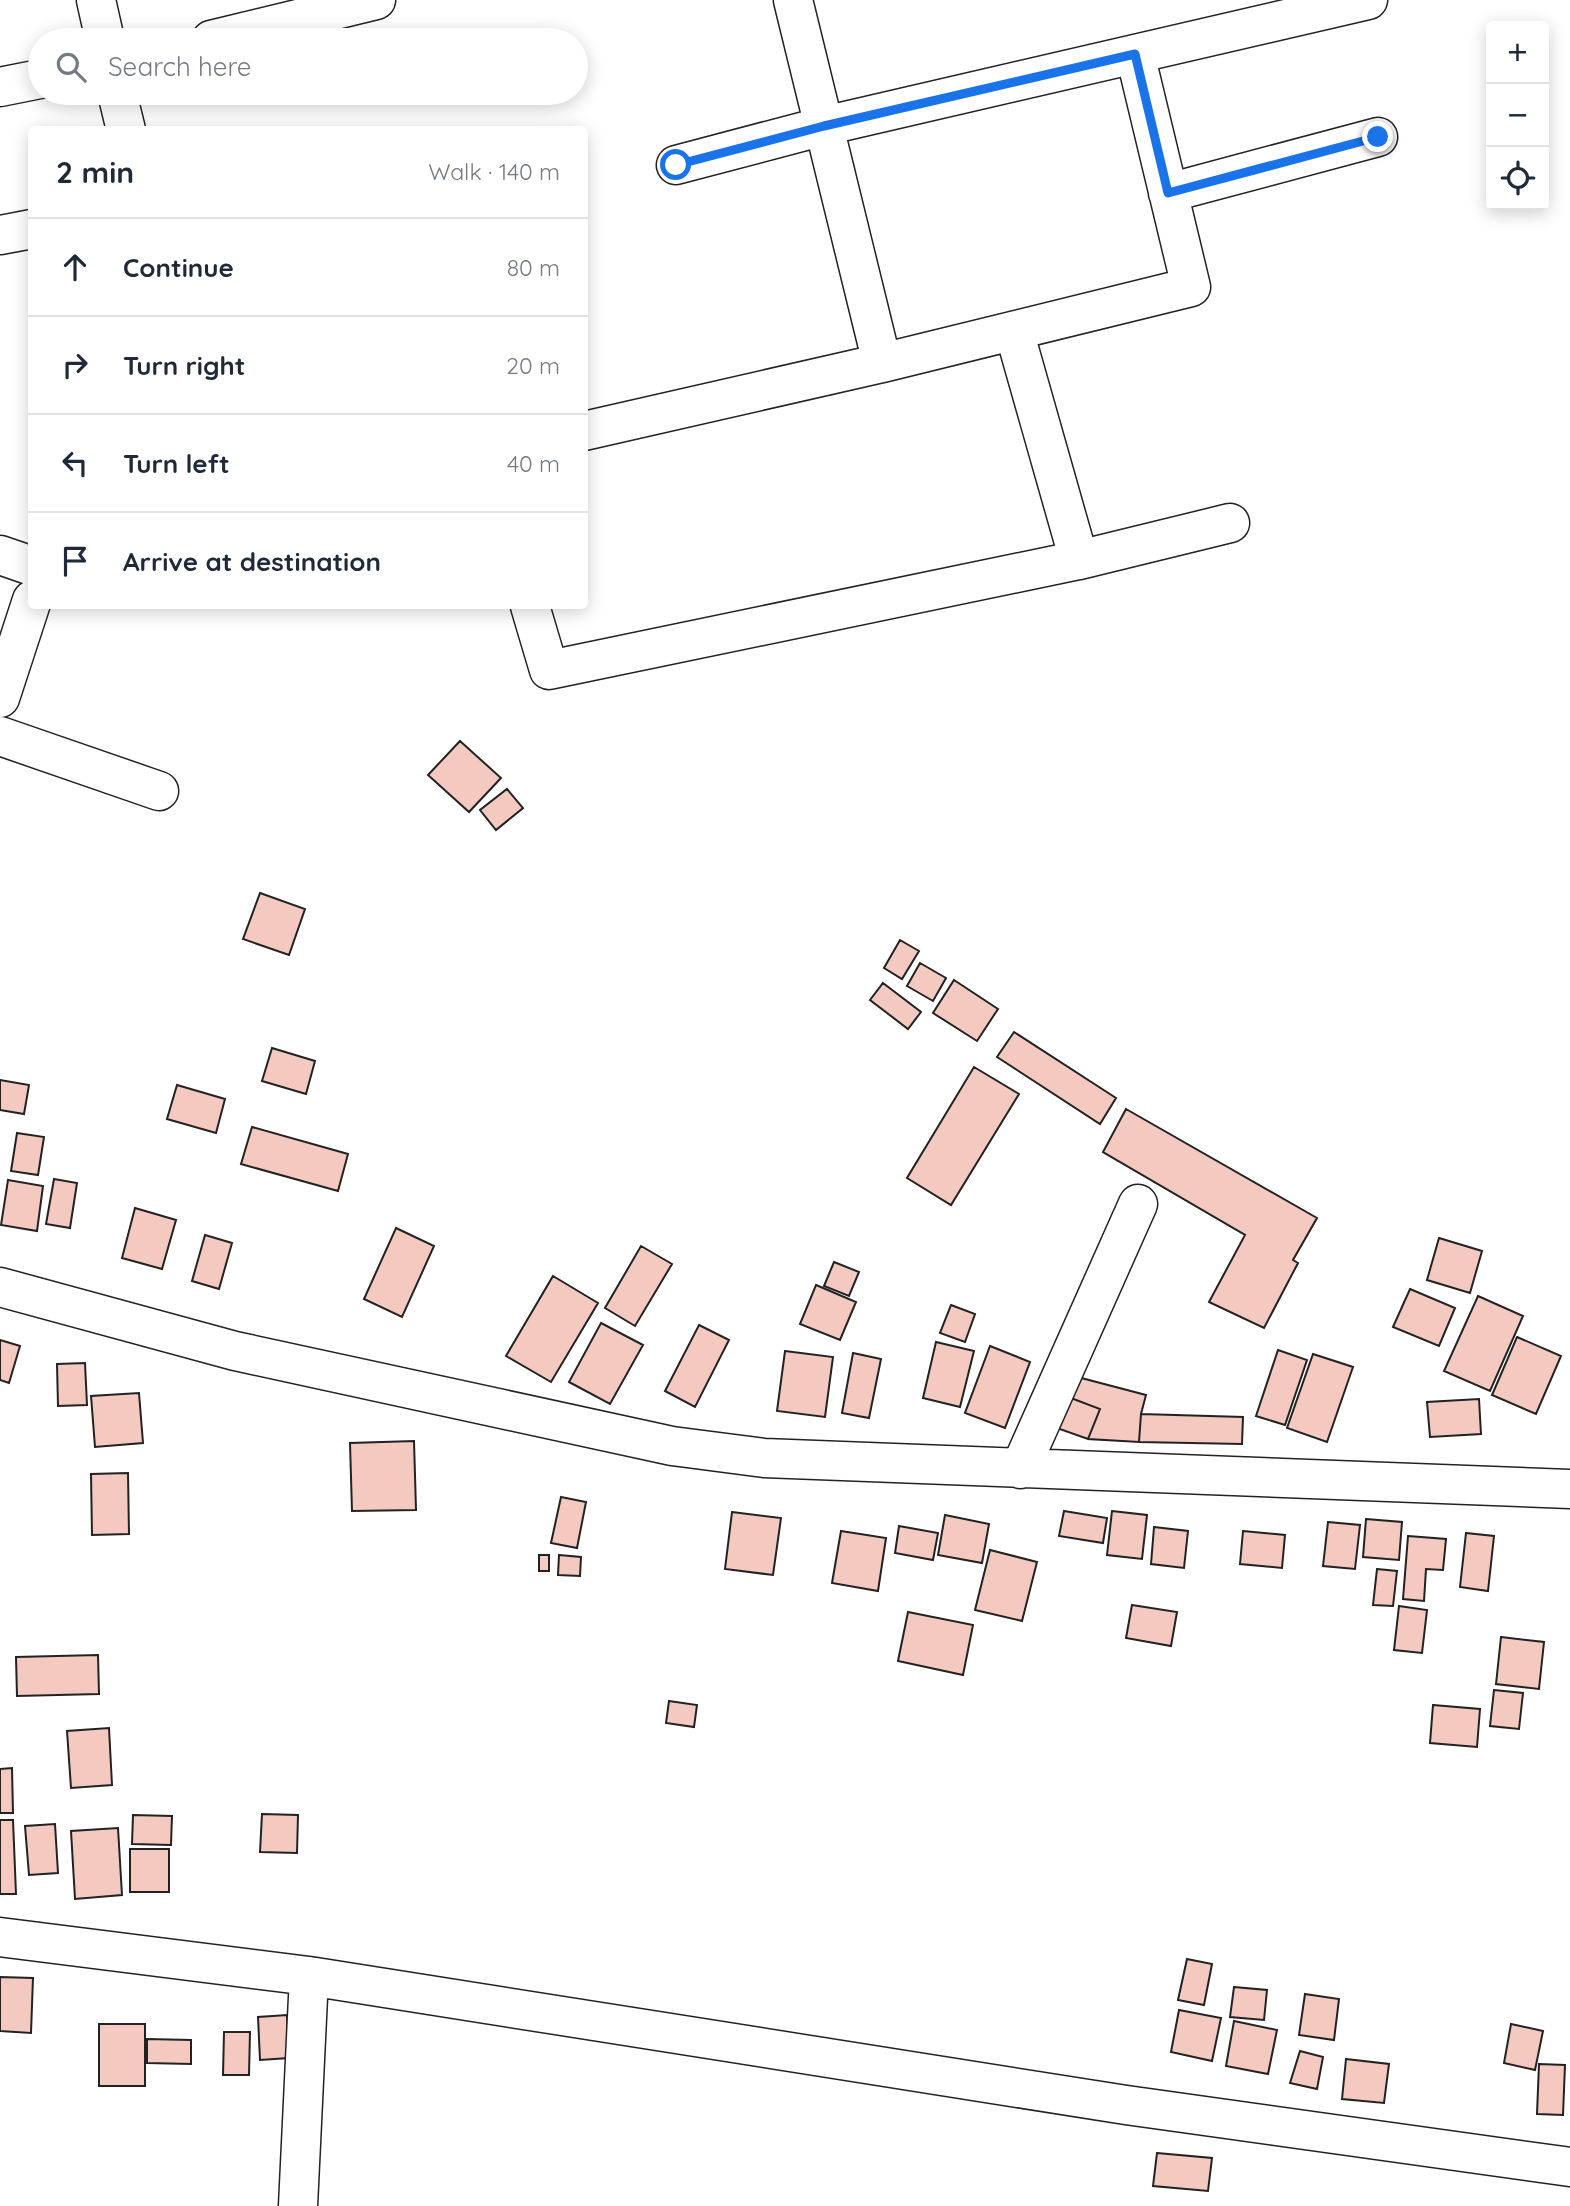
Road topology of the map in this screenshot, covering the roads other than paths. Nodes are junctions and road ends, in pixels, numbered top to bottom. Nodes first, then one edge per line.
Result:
1 (96, 0) edge
2 (376, 0) edge
3 (793, 0) edge
4 (1368, 0) edge
5 (102, 28) edge
6 (260, 28) edge
7 (1135, 54) junction
8 (28, 81) edge
9 (0, 87) edge
10 (120, 105) edge
11 (125, 126) edge
12 (824, 126) junction
13 (1378, 137) dead end
14 (676, 165) dead end
15 (1168, 193) junction
16 (28, 230) edge
17 (0, 235) edge
18 (1014, 331) junction
19 (882, 363) junction
20 (588, 430) edge
21 (1230, 523) dead end
22 (0, 555) edge
23 (1079, 560) junction
24 (28, 565) edge
25 (29, 609) edge
26 (531, 609) edge
27 (0, 698) edge
28 (0, 736) edge
29 (159, 791) dead end
30 (1138, 1204) dead end
31 (0, 1287) edge
32 (1020, 1469) junction
33 (1570, 1489) edge
34 (0, 1937) edge
35 (309, 1976) junction
36 (1570, 2167) edge
37 (298, 2206) edge

1 - 5 street
2 - 6 street
3 - 12 street
4 - 7 street
7 - 12 street
7 - 15 street
8 - 9 street
10 - 11 street
12 - 14 street
12 - 19 street
13 - 15 street
15 - 18 street
16 - 17 street
18 - 19 street
18 - 23 street
19 - 20 street
21 - 23 street
22 - 24 street
23 - 26 street
25 - 27 street
28 - 29 street
30 - 32 street
31 - 32 street
32 - 33 street
34 - 35 street
35 - 36 street
35 - 37 street

